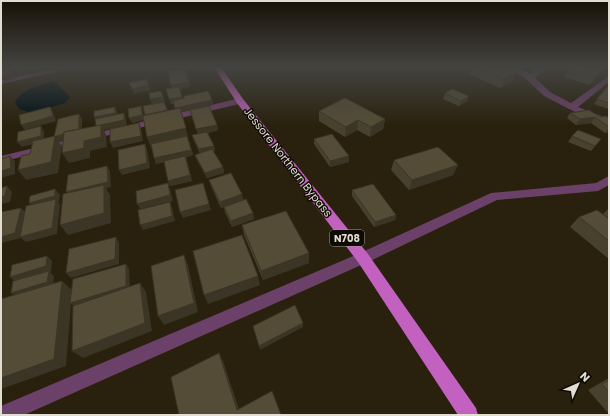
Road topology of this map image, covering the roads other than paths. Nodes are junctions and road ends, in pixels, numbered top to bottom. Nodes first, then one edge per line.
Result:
1 (230, 86) edge
2 (539, 86) edge
3 (598, 86) edge
4 (240, 101) junction
5 (572, 107) junction
6 (609, 122) edge
7 (1, 159) edge
8 (609, 180) edge
9 (363, 258) junction
10 (2, 415) edge
11 (469, 415) edge

1 - 4 highway, Jessore Northern Bypass / N708
2 - 5 street
3 - 5 street
4 - 7 street
4 - 9 highway, Jessore Northern Bypass / N708
5 - 6 street
8 - 9 street
9 - 10 street
9 - 11 highway, Jessore Northern Bypass / N708

